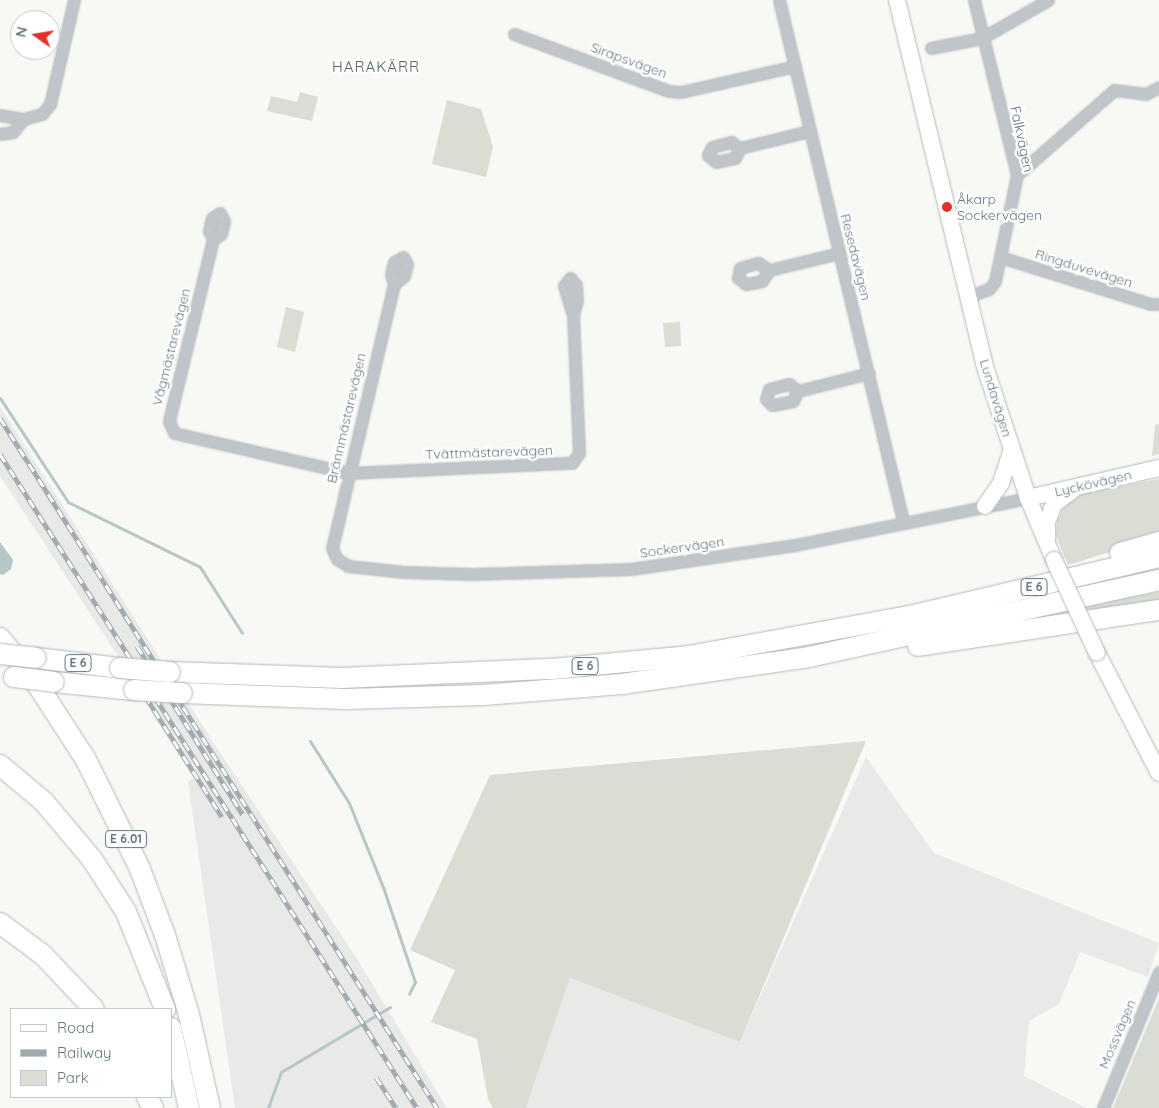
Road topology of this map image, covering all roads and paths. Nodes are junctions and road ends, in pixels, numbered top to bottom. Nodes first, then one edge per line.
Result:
1 (74, 0) edge
2 (897, 0) edge
3 (974, 0) edge
4 (1048, 0) edge
5 (776, 1) edge
6 (514, 34) dead end
7 (982, 38) junction
8 (931, 48) dead end
9 (795, 66) junction
10 (1159, 87) edge
11 (0, 115) edge
12 (22, 119) junction
13 (810, 131) junction
14 (0, 134) edge
15 (740, 148) dead end
16 (1017, 175) junction
17 (213, 239) dead end
18 (840, 253) junction
19 (1000, 258) junction
20 (769, 270) dead end
21 (394, 284) dead end
22 (967, 296) junction
23 (1159, 304) edge
24 (573, 316) dead end
25 (869, 373) junction
26 (798, 391) dead end
27 (1012, 450) junction
28 (1159, 468) edge
29 (348, 473) junction
30 (1091, 483) junction
31 (1028, 498) junction
32 (985, 506) junction
33 (903, 521) junction
34 (1159, 542) edge
35 (1051, 553) junction
36 (1159, 557) edge
37 (337, 559) joint
38 (1159, 580) edge
39 (1159, 610) edge
40 (910, 616) junction
41 (0, 638) edge
42 (0, 644) edge
43 (0, 654) edge
44 (809, 657) junction
45 (16, 677) edge
46 (0, 765) edge
47 (1159, 774) edge
48 (0, 923) edge
49 (1159, 972) edge
50 (93, 1008) edge
51 (165, 1008) edge
52 (172, 1032) edge
53 (189, 1108) edge
54 (210, 1108) edge
55 (1102, 1108) edge

1 - 12 street
2 - 22 main road, Lundavägen
3 - 7 street, Falkvägen
4 - 7 street
5 - 9 street, Resedavägen
6 - 9 street, Sirapsvägen
7 - 8 street
7 - 16 street, Falkvägen
9 - 13 street, Resedavägen
10 - 16 street
11 - 12 street
12 - 14 street
13 - 15 street
13 - 18 street, Resedavägen
16 - 19 street, Falkvägen
17 - 29 street, Vågmästarevägen
18 - 20 street
18 - 25 street, Resedavägen
19 - 22 street, Falkvägen
19 - 23 street, Ringduvevägen
21 - 29 street, Brännmästarevägen
22 - 27 main road, Lundavägen
24 - 29 street, Tvättmästarevägen
25 - 26 street
25 - 33 street, Resedavägen
27 - 31 main road, Lundavägen
27 - 32 main road
28 - 30 main road, Lyckövägen
29 - 37 street, Brännmästarevägen
30 - 31 main road, Lyckövägen
30 - 35 main road
31 - 32 street, Sockervägen
31 - 35 main road, Lundavägen
32 - 33 street, Sockervägen
33 - 37 street, Sockervägen
34 - 40 highway
35 - 47 main road, Lundavägen, bridge
36 - 40 highway, E 6
38 - 44 highway, E 6
39 - 44 highway
40 - 43 highway, E 6, bridge
41 - 45 highway
42 - 45 highway, E 6.01
44 - 45 highway, E 6, bridge
45 - 54 highway, E 6.01
46 - 51 highway, E 6.01
48 - 50 highway
49 - 55 street, Mossvägen
52 - 53 highway

